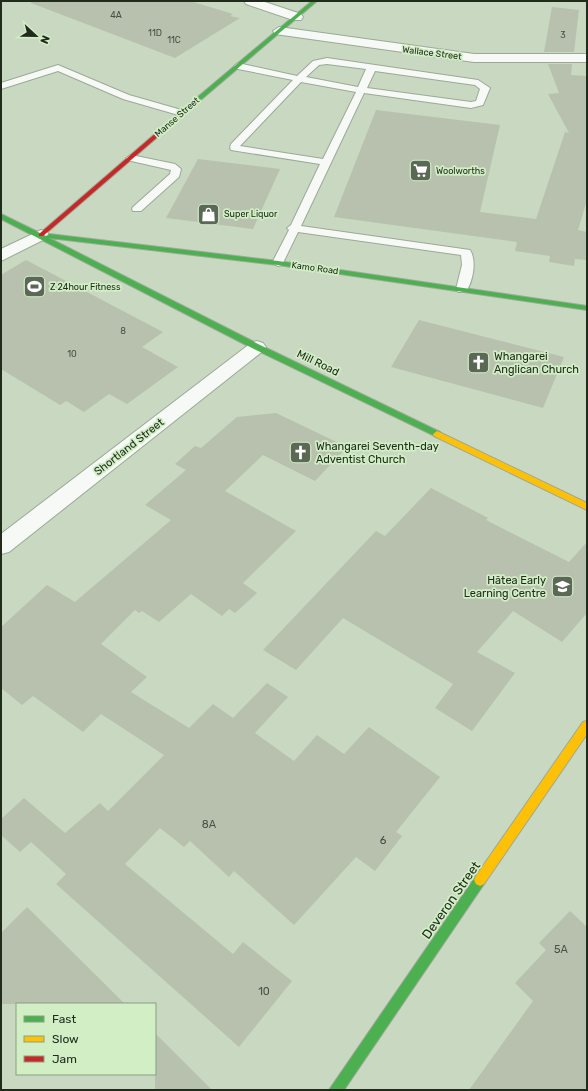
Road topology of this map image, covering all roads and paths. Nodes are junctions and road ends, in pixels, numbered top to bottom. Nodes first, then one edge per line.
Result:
1 (250, 1) edge
2 (315, 1) edge
3 (297, 17) junction
4 (279, 32) junction
5 (587, 58) edge
6 (238, 66) junction
7 (372, 68) junction
8 (299, 79) junction
9 (1, 86) edge
10 (362, 90) junction
11 (182, 113) junction
12 (130, 158) junction
13 (326, 162) junction
14 (137, 209) dead end
15 (1, 216) edge
16 (293, 228) junction
17 (41, 236) junction
18 (1, 256) edge
19 (278, 263) junction
20 (462, 289) junction
21 (587, 308) edge
22 (257, 348) junction
23 (587, 507) edge
24 (1, 546) edge
25 (587, 725) edge
26 (336, 1090) edge

1 - 3 street
2 - 3 main road, Manse Street
3 - 4 main road, Manse Street
4 - 5 street, Wallace Street
4 - 6 main road, Manse Street
6 - 8 lane
6 - 11 main road, Manse Street
7 - 8 lane
7 - 10 lane
7 - 10 lane
8 - 10 lane
8 - 13 lane
9 - 11 lane
10 - 13 lane
11 - 12 main road, Manse Street
12 - 14 lane
12 - 17 main road, Manse Street
13 - 16 lane
15 - 17 main road, Mill Road
16 - 19 lane
16 - 20 lane
17 - 18 street
17 - 19 main road, Kamo Road
17 - 22 main road, Mill Road
19 - 20 main road, Kamo Road
20 - 21 main road, Kamo Road
22 - 23 main road, Mill Road
22 - 24 street, Shortland Street
25 - 26 main road, Deveron Street

